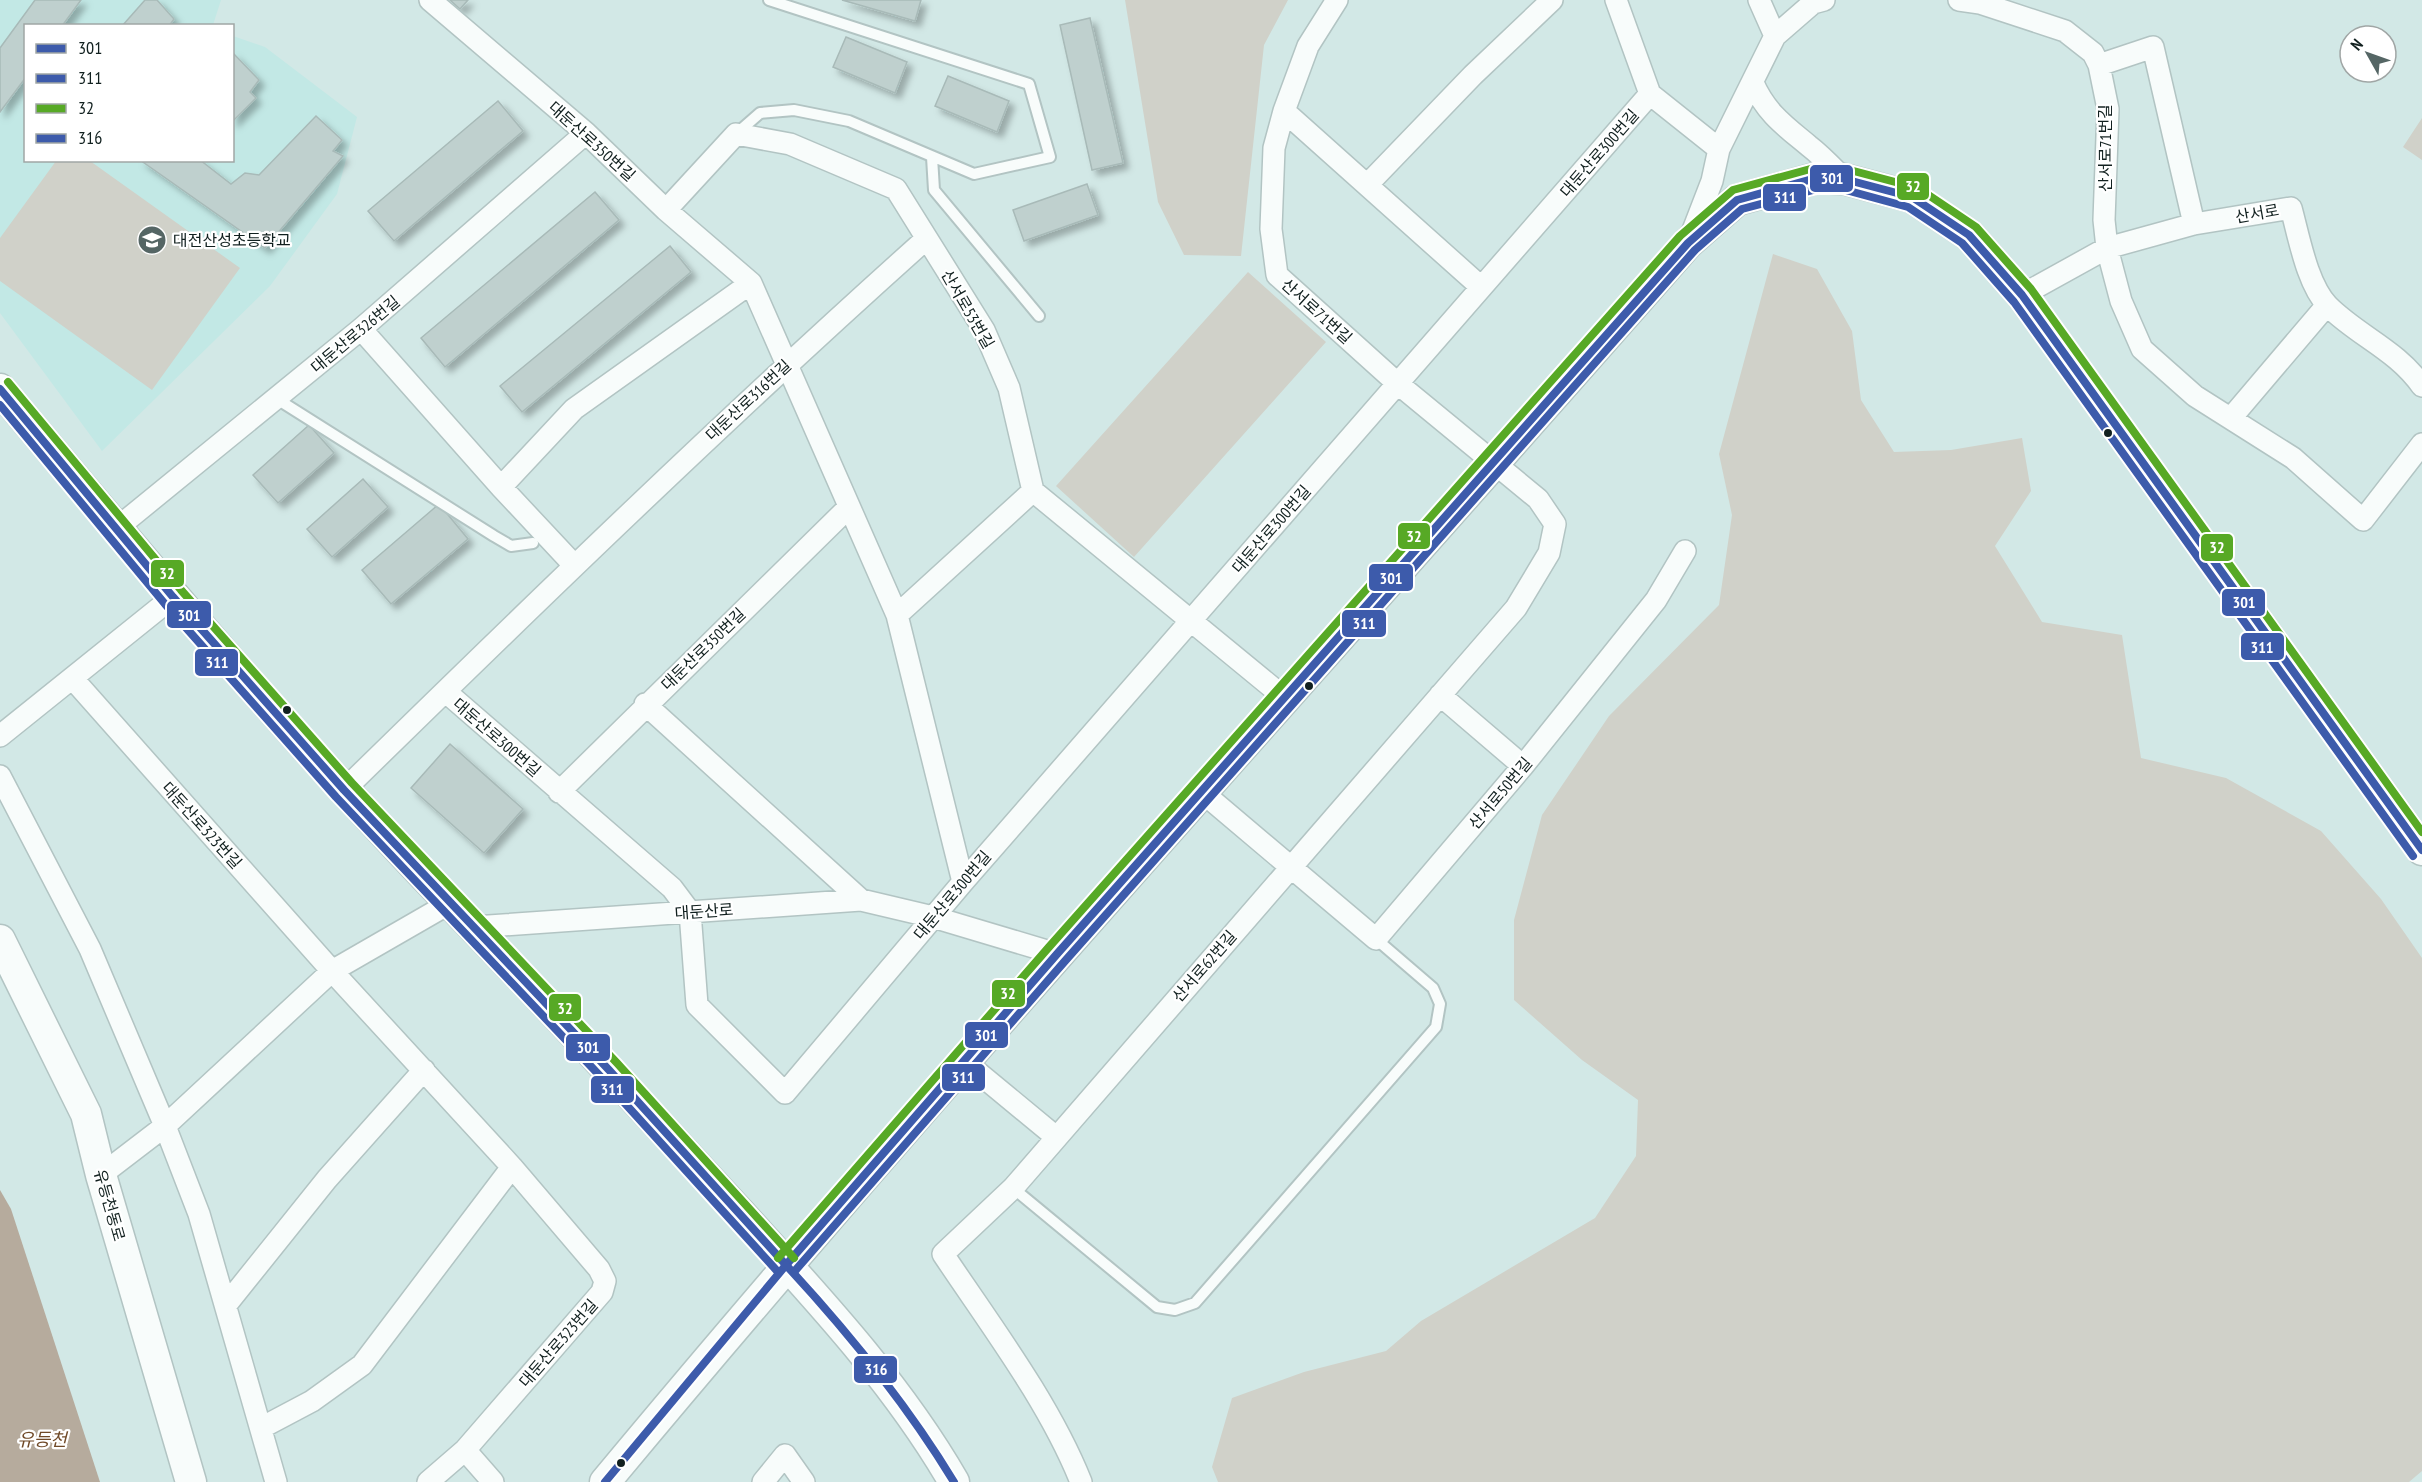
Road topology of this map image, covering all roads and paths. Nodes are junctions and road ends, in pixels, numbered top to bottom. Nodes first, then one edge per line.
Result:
1 (430, 0) edge
2 (768, 0) edge
3 (1337, 0) edge
4 (1552, 0) edge
5 (1616, 0) edge
6 (1759, 0) edge
7 (1824, 0) edge
8 (1959, 0) edge
9 (1775, 36) junction
10 (2099, 65) junction
11 (1753, 83) junction
12 (1650, 94) junction
13 (1284, 111) junction
14 (586, 133) junction
15 (736, 135) junction
16 (1719, 149) junction
17 (932, 157) junction
18 (1844, 179) junction
19 (1367, 185) junction
20 (666, 210) junction
21 (2194, 224) junction
22 (926, 239) junction
23 (1688, 243) junction
24 (2107, 248) junction
25 (751, 283) junction
26 (1481, 287) junction
27 (2022, 295) junction
28 (2327, 305) junction
29 (1039, 316) dead end
30 (361, 329) junction
31 (786, 364) junction
32 (1397, 383) junction
33 (2422, 386) edge
34 (0, 389) edge
35 (277, 399) junction
36 (2231, 418) junction
37 (2422, 444) edge
38 (1494, 463) junction
39 (501, 487) junction
40 (1033, 491) junction
41 (848, 508) junction
42 (117, 528) junction
43 (533, 543) dead end
44 (1685, 551) dead end
45 (574, 565) junction
46 (173, 597) junction
47 (897, 615) junction
48 (1191, 621) junction
49 (73, 679) junction
50 (446, 692) junction
51 (1440, 695) junction
52 (1286, 698) junction
53 (645, 704) junction
54 (0, 736) edge
55 (1523, 766) junction
56 (0, 776) edge
57 (344, 790) junction
58 (559, 792) junction
59 (1202, 792) junction
60 (2422, 850) edge
61 (1289, 867) junction
62 (963, 882) junction
63 (861, 900) junction
64 (450, 903) junction
65 (690, 912) junction
66 (933, 917) junction
67 (474, 927) junction
68 (1376, 939) junction
69 (0, 940) edge
70 (1057, 954) junction
71 (332, 970) junction
72 (964, 1061) junction
73 (424, 1070) junction
74 (165, 1126) junction
75 (1056, 1137) junction
76 (512, 1167) junction
77 (101, 1175) junction
78 (1012, 1188) junction
79 (786, 1265) junction
80 (226, 1305) junction
81 (261, 1428) junction
82 (465, 1450) junction
83 (191, 1482) edge
84 (276, 1482) edge
85 (428, 1482) edge
86 (493, 1482) edge
87 (605, 1482) edge
88 (763, 1482) edge
89 (804, 1482) edge
90 (954, 1482) edge
91 (1081, 1482) edge

1 - 14 street, 대둔산로350번길
2 - 17 lane
3 - 13 street, 산서로71번길
4 - 19 street
5 - 12 street, 대둔산로300번길
6 - 9 street
7 - 9 street
8 - 10 street, 산서로71번길
9 - 11 street
10 - 21 street
10 - 24 street, 산서로71번길
11 - 16 street
11 - 18 street
12 - 16 street
12 - 26 street, 대둔산로300번길
13 - 19 street
13 - 32 street, 산서로71번길
14 - 20 street, 대둔산로350번길
14 - 30 street, 대둔산로326번길
15 - 17 lane
15 - 20 street
15 - 22 street, 산서로53번길
16 - 23 street
17 - 29 lane
18 - 23 main road
18 - 27 main road
19 - 26 street
20 - 25 street, 대둔산로350번길
21 - 24 street, 산서로
21 - 28 street, 산서로
22 - 31 street, 대둔산로316번길
22 - 40 street, 산서로53번길
23 - 38 main road
24 - 27 street, 산서로
24 - 36 street, 산서로71번길
25 - 31 street, 대둔산로350번길
25 - 39 street
26 - 32 street, 대둔산로300번길
27 - 60 main road
28 - 33 street
28 - 36 street
30 - 35 street, 대둔산로326번길
30 - 39 street
31 - 41 street, 대둔산로350번길
31 - 45 street, 대둔산로316번길
32 - 38 street, 산서로71번길
32 - 48 street, 대둔산로300번길
34 - 42 main road
35 - 42 street, 대둔산로326번길
35 - 43 lane
36 - 37 street, 산서로71번길
38 - 51 street, 산서로62번길
38 - 52 main road
39 - 45 street
40 - 47 street
40 - 48 street
41 - 47 street, 대둔산로350번길
41 - 53 street, 대둔산로350번길
42 - 46 main road
44 - 55 street, 산서로50번길
45 - 50 street, 대둔산로316번길
46 - 49 street
46 - 57 main road
47 - 62 street, 대둔산로350번길
48 - 52 street
48 - 62 street, 대둔산로300번길
49 - 54 street
49 - 71 street, 대둔산로323번길
50 - 57 street, 대둔산로316번길
50 - 58 street, 대둔산로300번길
51 - 55 street
51 - 61 street, 산서로62번길
52 - 59 main road
53 - 58 street, 대둔산로350번길
53 - 63 street
55 - 68 street, 산서로50번길
56 - 74 street
57 - 64 main road
58 - 65 street, 대둔산로300번길
59 - 61 street
59 - 70 main road
61 - 68 street
61 - 75 street, 산서로62번길
62 - 66 street, 대둔산로300번길
63 - 65 street, 대둔산로
63 - 66 street, 대둔산로
64 - 67 main road
64 - 71 street
65 - 66 street, 대둔산로300번길
65 - 67 street, 대둔산로
66 - 70 street, 대둔산로
67 - 79 main road
68 - 78 lane
69 - 77 main road, 유등천동로
70 - 72 main road
71 - 73 street, 대둔산로323번길
71 - 74 street
72 - 75 street
72 - 79 main road
73 - 76 street, 대둔산로323번길
73 - 80 street
74 - 77 street
74 - 80 street
75 - 78 street, 산서로62번길
76 - 81 street
76 - 82 street, 대둔산로323번길
77 - 83 main road, 유등천동로
78 - 91 street, 산서로62번길
79 - 87 main road
79 - 90 main road
80 - 81 street
81 - 84 street
82 - 85 street, 대둔산로323번길
82 - 86 street
88 - 89 street

